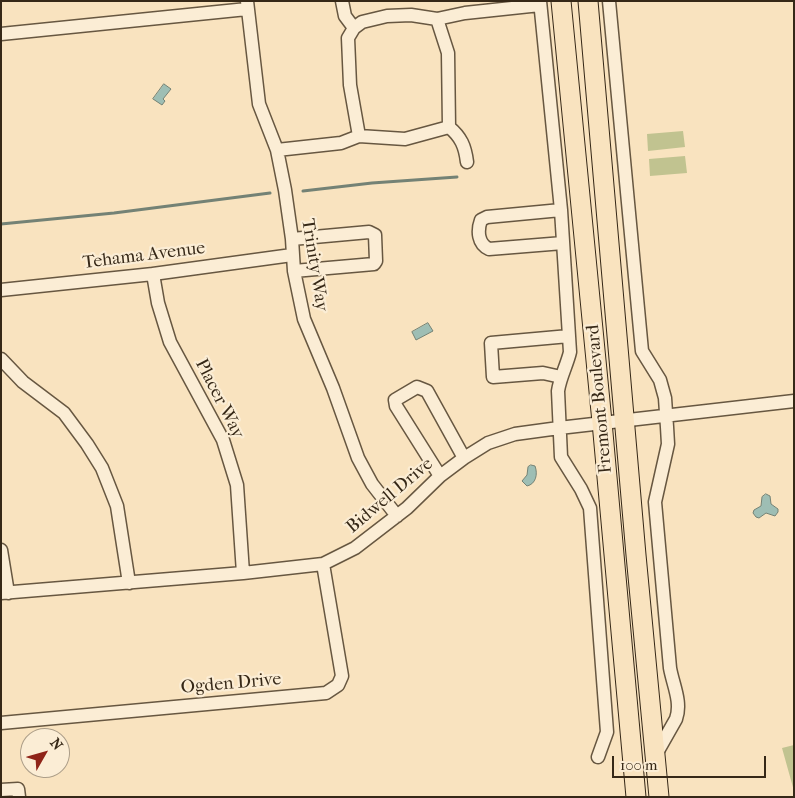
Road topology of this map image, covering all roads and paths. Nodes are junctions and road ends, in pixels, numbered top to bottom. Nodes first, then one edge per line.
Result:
1 (342, 1) edge
2 (561, 1) edge
3 (588, 1) edge
4 (609, 1) edge
5 (540, 3) edge
6 (247, 5) edge
7 (437, 19) junction
8 (354, 28) junction
9 (1, 34) edge
10 (449, 127) junction
11 (359, 136) junction
12 (277, 150) junction
13 (466, 162) dead end
14 (561, 210) junction
15 (292, 239) junction
16 (564, 243) junction
17 (292, 255) junction
18 (294, 271) junction
19 (153, 274) junction
20 (1, 290) edge
21 (569, 336) junction
22 (1, 359) edge
23 (561, 377) junction
24 (794, 401) edge
25 (666, 416) junction
26 (624, 420) junction
27 (602, 422) junction
28 (559, 428) junction
29 (464, 458) junction
30 (440, 476) junction
31 (397, 516) junction
32 (1, 550) edge
33 (323, 564) junction
34 (243, 573) junction
35 (130, 583) junction
36 (5, 593) edge
37 (1, 723) edge
38 (655, 756) junction
39 (598, 757) dead end
40 (1, 790) edge
41 (19, 797) edge
42 (636, 797) edge
43 (659, 797) edge

1 - 8 street
2 - 27 main road, Fremont Boulevard
3 - 26 main road, Fremont Boulevard
4 - 25 street
5 - 7 street
5 - 14 street, Fremont Boulevard
6 - 9 street
6 - 12 street, Trinity Way
7 - 8 street
7 - 10 street
8 - 11 street
10 - 11 street
10 - 13 street
11 - 12 street
12 - 15 street, Trinity Way
14 - 16 street, Fremont Boulevard
14 - 16 street
15 - 17 street, Trinity Way
15 - 18 street
16 - 21 street, Fremont Boulevard
17 - 18 street, Trinity Way
17 - 19 street, Tehama Avenue
18 - 31 street, Trinity Way
19 - 20 street, Tehama Avenue
19 - 34 street, Placer Way
21 - 23 street, Fremont Boulevard
21 - 23 street
22 - 35 street
23 - 28 street, Fremont Boulevard
24 - 25 street, Bidwell Drive
25 - 26 street, Bidwell Drive
25 - 38 street
26 - 27 street, Bidwell Drive
26 - 38 main road, Fremont Boulevard
27 - 28 street, Bidwell Drive
27 - 42 main road, Fremont Boulevard
28 - 29 street, Bidwell Drive
28 - 39 street, Fremont Boulevard
29 - 30 street, Bidwell Drive
29 - 30 street
30 - 31 street, Bidwell Drive
31 - 33 street, Bidwell Drive
32 - 36 street
33 - 34 street, Bidwell Drive
33 - 37 street, Ogden Drive
34 - 35 street, Bidwell Drive
35 - 36 street, Bidwell Drive
38 - 43 main road, Fremont Boulevard
40 - 41 street

